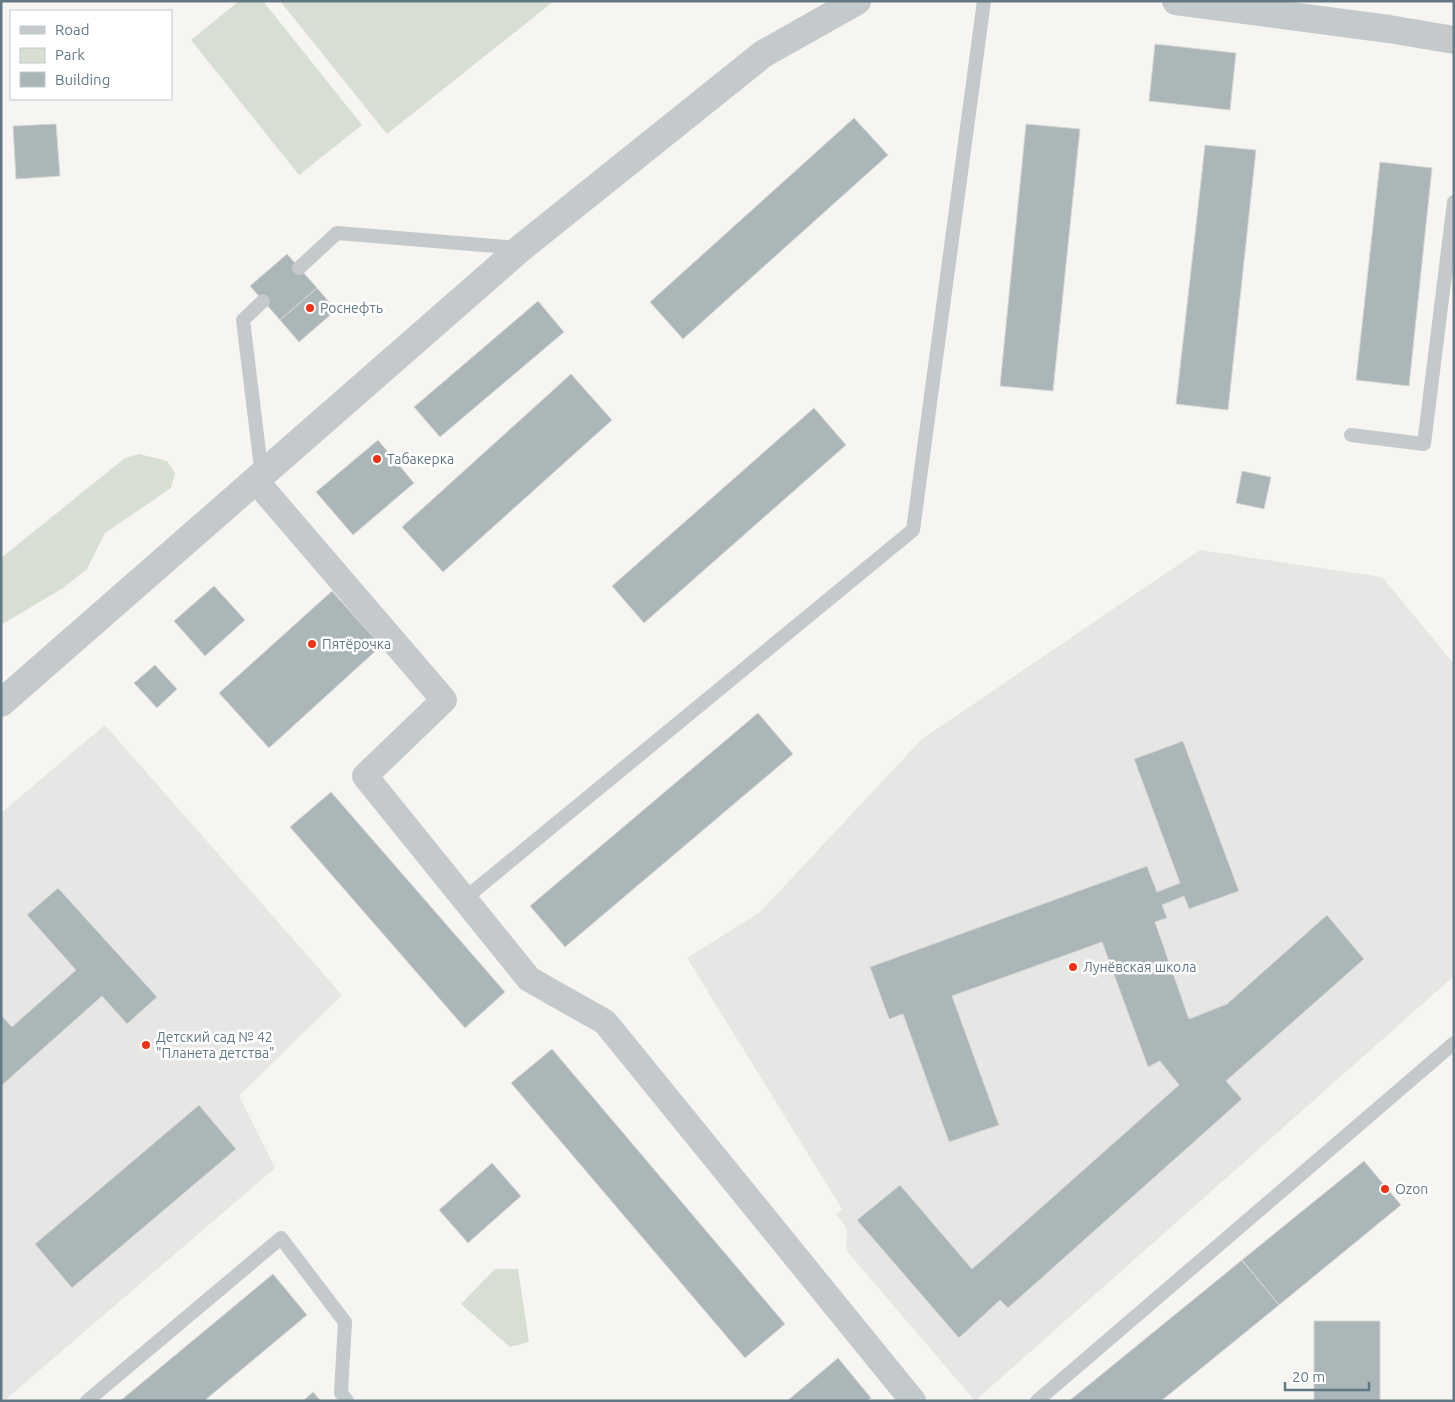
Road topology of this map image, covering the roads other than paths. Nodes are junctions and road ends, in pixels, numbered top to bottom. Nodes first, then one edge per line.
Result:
1 (857, 1) edge
2 (984, 1) edge
3 (1176, 1) edge
4 (1454, 40) edge
5 (1454, 202) edge
6 (520, 248) junction
7 (299, 268) dead end
8 (263, 301) dead end
9 (1351, 436) dead end
10 (259, 479) junction
11 (1, 703) edge
12 (463, 900) junction
13 (1454, 1043) edge
14 (87, 1401) edge
15 (347, 1401) edge
16 (913, 1401) edge
17 (1036, 1401) edge

1 - 6 street
2 - 12 lane
3 - 4 street
5 - 9 lane
6 - 7 lane
6 - 10 street
8 - 10 lane
10 - 11 street
10 - 12 street
12 - 16 street
13 - 17 lane
14 - 15 lane

